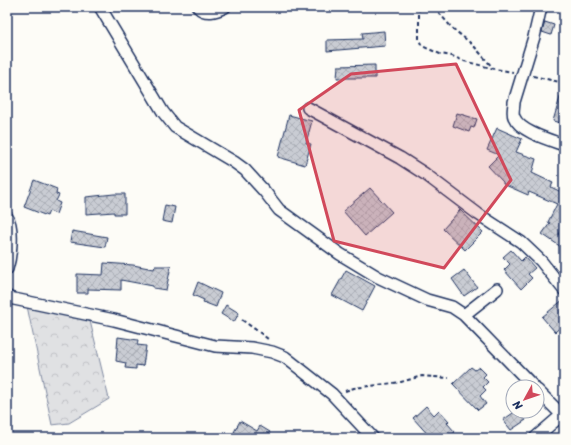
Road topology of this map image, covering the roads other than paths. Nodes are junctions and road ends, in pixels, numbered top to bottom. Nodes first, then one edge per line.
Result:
1 (100, 7) edge
2 (198, 7) edge
3 (225, 7) edge
4 (541, 7) edge
5 (308, 108) dead end
6 (564, 145) edge
7 (7, 216) edge
8 (7, 269) edge
9 (497, 288) dead end
10 (564, 290) edge
11 (7, 296) edge
12 (464, 315) junction
13 (526, 379) edge
14 (545, 397) edge
15 (563, 414) edge
16 (373, 438) edge
17 (535, 438) edge

1 - 12 street
2 - 3 street
4 - 6 street
5 - 10 street
7 - 8 street
9 - 12 street
11 - 16 street
12 - 13 street
14 - 15 street
15 - 17 street

